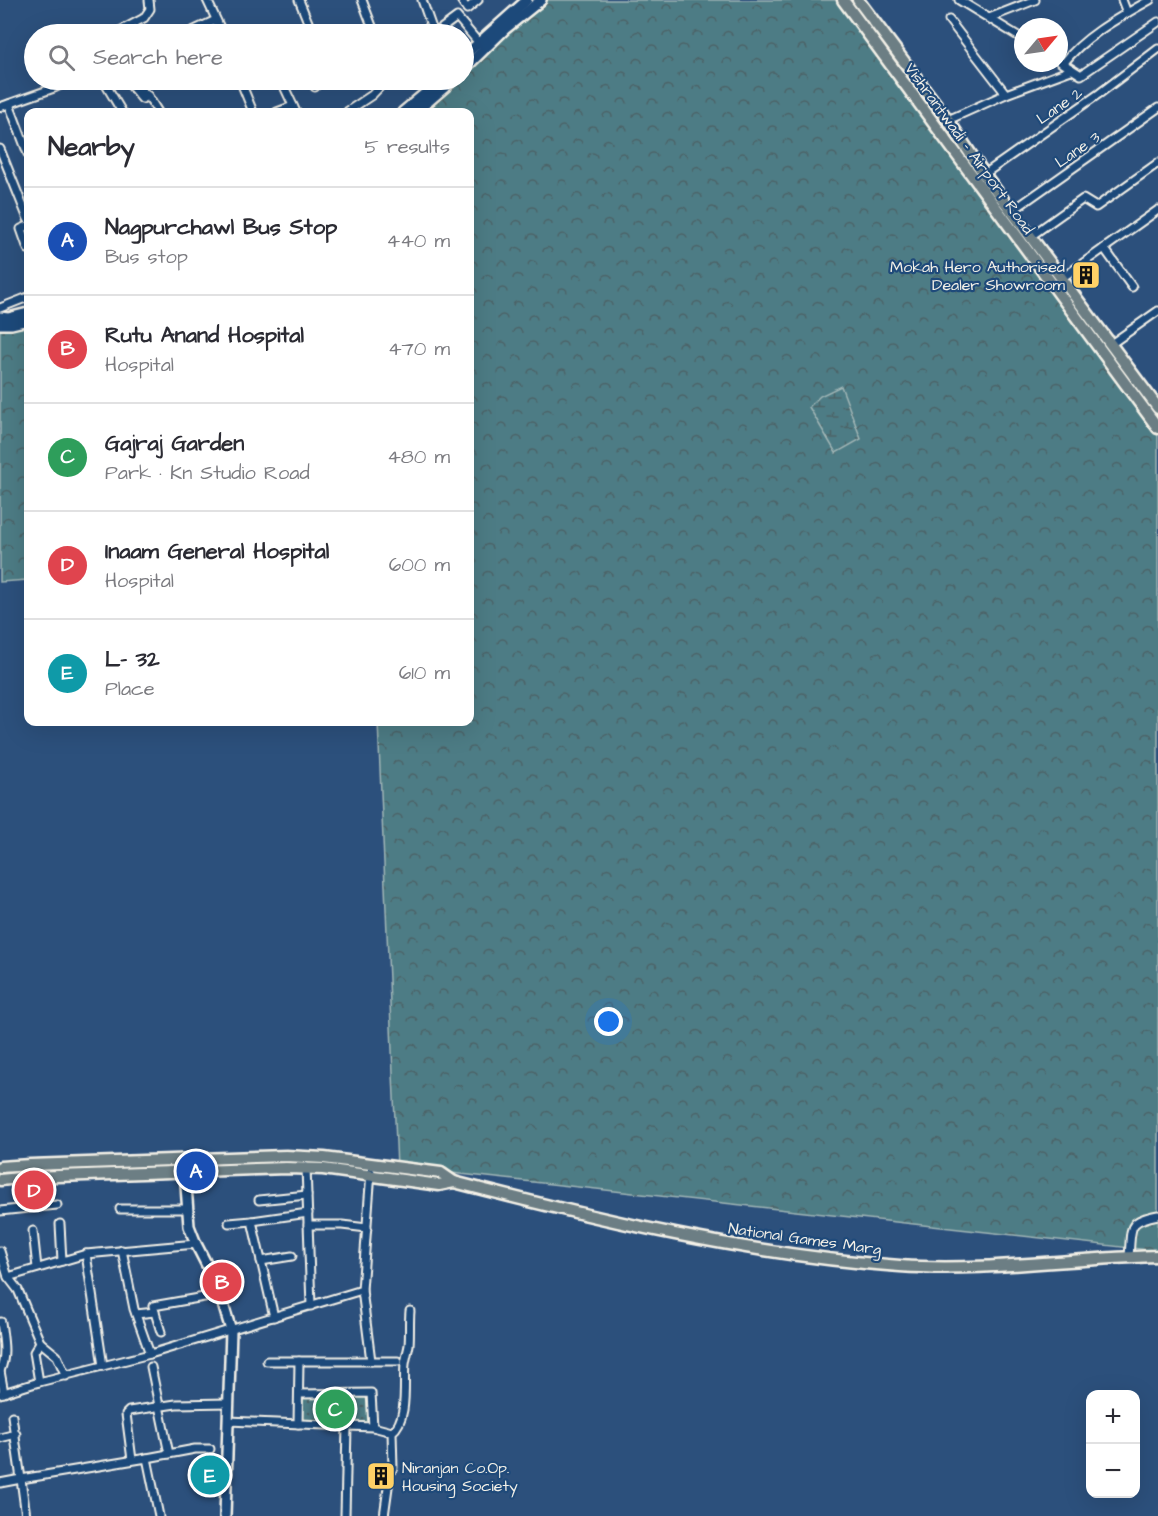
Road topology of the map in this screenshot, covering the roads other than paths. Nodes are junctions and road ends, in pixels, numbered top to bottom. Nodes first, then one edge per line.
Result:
1 (149, 0) edge
2 (207, 0) edge
3 (299, 0) edge
4 (362, 0) edge
5 (422, 0) edge
6 (461, 0) edge
7 (478, 0) edge
8 (527, 0) edge
9 (541, 0) edge
10 (843, 0) edge
11 (858, 0) edge
12 (959, 0) edge
13 (1035, 0) edge
14 (1122, 0) edge
15 (1150, 0) edge
16 (1127, 13) junction
17 (988, 18) junction
18 (216, 20) junction
19 (949, 20) dead end
20 (1158, 22) edge
21 (133, 24) edge
22 (207, 24) edge
23 (218, 24) edge
24 (309, 24) edge
25 (371, 24) edge
26 (430, 24) edge
27 (448, 24) edge
28 (463, 24) edge
29 (1014, 34) edge
30 (474, 37) edge
31 (478, 42) junction
32 (474, 46) edge
33 (1158, 49) edge
34 (1068, 56) edge
35 (474, 59) edge
36 (1068, 68) edge
37 (1071, 70) junction
38 (48, 90) edge
39 (109, 90) edge
40 (134, 90) edge
41 (141, 90) edge
42 (244, 90) edge
43 (285, 90) edge
44 (377, 90) edge
45 (429, 90) edge
46 (441, 90) edge
47 (1006, 94) junction
48 (148, 96) junction
49 (9, 104) junction
50 (0, 107) edge
51 (120, 108) edge
52 (156, 108) edge
53 (251, 108) edge
54 (294, 108) edge
55 (352, 108) edge
56 (408, 108) edge
57 (421, 108) edge
58 (1158, 108) edge
59 (948, 120) junction
60 (24, 135) edge
61 (0, 149) edge
62 (1158, 163) edge
63 (984, 174) junction
64 (975, 181) junction
65 (24, 209) edge
66 (1158, 210) edge
67 (1012, 211) junction
68 (1030, 236) junction
69 (1104, 248) junction
70 (1062, 278) junction
71 (1132, 287) dead end
72 (24, 299) edge
73 (0, 308) edge
74 (1158, 311) edge
75 (24, 314) edge
76 (0, 317) edge
77 (24, 321) edge
78 (0, 324) edge
79 (1111, 344) junction
80 (1158, 408) edge
81 (1158, 428) edge
82 (307, 1157) junction
83 (184, 1160) junction
84 (372, 1163) junction
85 (0, 1167) edge
86 (306, 1168) junction
87 (184, 1171) junction
88 (371, 1176) junction
89 (0, 1180) edge
90 (454, 1182) junction
91 (307, 1195) junction
92 (259, 1200) dead end
93 (57, 1205) dead end
94 (120, 1209) dead end
95 (187, 1209) junction
96 (0, 1211) edge
97 (308, 1213) junction
98 (1158, 1215) edge
99 (252, 1221) junction
100 (229, 1223) dead end
101 (60, 1224) dead end
102 (308, 1225) junction
103 (367, 1228) junction
104 (33, 1231) dead end
105 (196, 1244) junction
106 (122, 1250) junction
107 (0, 1251) edge
108 (86, 1254) junction
109 (292, 1256) dead end
110 (1129, 1256) junction
111 (1158, 1256) edge
112 (62, 1260) junction
113 (261, 1261) junction
114 (37, 1268) junction
115 (8, 1277) junction
116 (362, 1290) junction
117 (221, 1294) junction
118 (311, 1306) junction
119 (410, 1311) dead end
120 (155, 1312) junction
121 (136, 1314) junction
122 (274, 1317) junction
123 (1, 1322) edge
124 (231, 1330) junction
125 (161, 1332) dead end
126 (40, 1341) junction
127 (150, 1354) junction
128 (267, 1360) dead end
129 (299, 1361) junction
130 (371, 1361) junction
131 (398, 1361) dead end
132 (103, 1366) junction
133 (151, 1367) dead end
134 (0, 1371) edge
135 (66, 1376) junction
136 (39, 1382) junction
137 (2, 1394) edge
138 (299, 1394) junction
139 (229, 1403) junction
140 (159, 1406) junction
141 (12, 1416) dead end
142 (228, 1421) junction
143 (298, 1424) junction
144 (347, 1426) junction
145 (373, 1427) junction
146 (392, 1432) junction
147 (16, 1434) junction
148 (0, 1438) edge
149 (210, 1449) dead end
150 (169, 1454) junction
151 (147, 1458) junction
152 (132, 1460) junction
153 (21, 1479) junction
154 (0, 1483) edge
155 (26, 1516) edge
156 (159, 1516) edge
157 (225, 1516) edge
158 (345, 1516) edge
159 (384, 1516) edge

1 - 21 street
2 - 18 street
3 - 24 street
4 - 25 street
5 - 26 street
6 - 7 street
8 - 31 street
9 - 35 street
10 - 64 main road, Vishrantwadi - Airport Road
11 - 59 main road, Vishrantwadi - Airport Road
12 - 17 street
13 - 17 street
14 - 16 street
15 - 16 street
16 - 34 street
17 - 29 street
18 - 22 street
18 - 23 street
19 - 47 street
20 - 37 street
27 - 28 street
30 - 31 street
31 - 32 street
33 - 63 street, Lane 2
36 - 37 street
37 - 47 street
38 - 49 street
39 - 51 street
40 - 48 street
41 - 48 street
42 - 53 street
43 - 54 street
44 - 55 street
45 - 56 street
46 - 57 street
47 - 59 street
48 - 52 street
49 - 50 street
49 - 60 street
58 - 67 street, Lane 3
59 - 63 main road, Vishrantwadi - Airport Road
61 - 65 street
62 - 68 street
63 - 64 street, Lane 2
63 - 67 main road, Vishrantwadi - Airport Road
64 - 81 main road, Vishrantwadi - Airport Road
66 - 69 street
67 - 68 main road, Vishrantwadi - Airport Road
68 - 70 main road, Vishrantwadi - Airport Road
69 - 70 street
69 - 71 street
70 - 79 main road, Vishrantwadi - Airport Road
72 - 73 street
74 - 79 street
75 - 76 street
77 - 78 street
79 - 80 main road, Vishrantwadi - Airport Road
82 - 83 main road, National Games Marg
82 - 84 main road, National Games Marg
82 - 86 street
83 - 85 main road, National Games Marg
83 - 87 street
84 - 88 street
84 - 90 main road, National Games Marg
86 - 87 main road, National Games Marg
86 - 88 main road, National Games Marg
86 - 91 street
87 - 89 main road, National Games Marg
87 - 95 street
88 - 90 main road, National Games Marg
88 - 103 street
90 - 110 main road, National Games Marg
91 - 92 street
91 - 97 street
93 - 96 street
94 - 95 street
95 - 105 street
97 - 99 street
97 - 102 street
98 - 110 street
99 - 100 street
99 - 113 street
101 - 112 street
102 - 103 street
102 - 118 street
103 - 116 street
104 - 114 street
105 - 106 street
105 - 117 street
106 - 108 street
106 - 121 street
107 - 115 street
108 - 112 street
108 - 132 street
109 - 113 street
110 - 111 main road, National Games Marg
112 - 114 street
113 - 122 street
114 - 115 street
115 - 126 street
116 - 118 street
116 - 130 street
117 - 120 street
117 - 124 street
118 - 122 street
119 - 146 street
120 - 121 street
120 - 125 street
121 - 127 street
122 - 124 street
123 - 134 street
124 - 127 street
124 - 139 street
126 - 135 street
126 - 136 street
127 - 132 street
128 - 129 street
129 - 130 street
129 - 138 street
130 - 131 street
132 - 135 street
133 - 140 street
134 - 137 street
135 - 136 street
136 - 137 street
138 - 143 street
138 - 145 street
139 - 140 street
139 - 142 street
140 - 150 street
140 - 152 street
141 - 147 street
142 - 143 street
142 - 157 street
143 - 144 street
144 - 145 street
144 - 158 street
145 - 146 street
146 - 159 street
147 - 148 street
147 - 153 street
149 - 150 street
150 - 151 street
151 - 152 street
151 - 156 street
152 - 153 street
153 - 154 street
153 - 155 street

